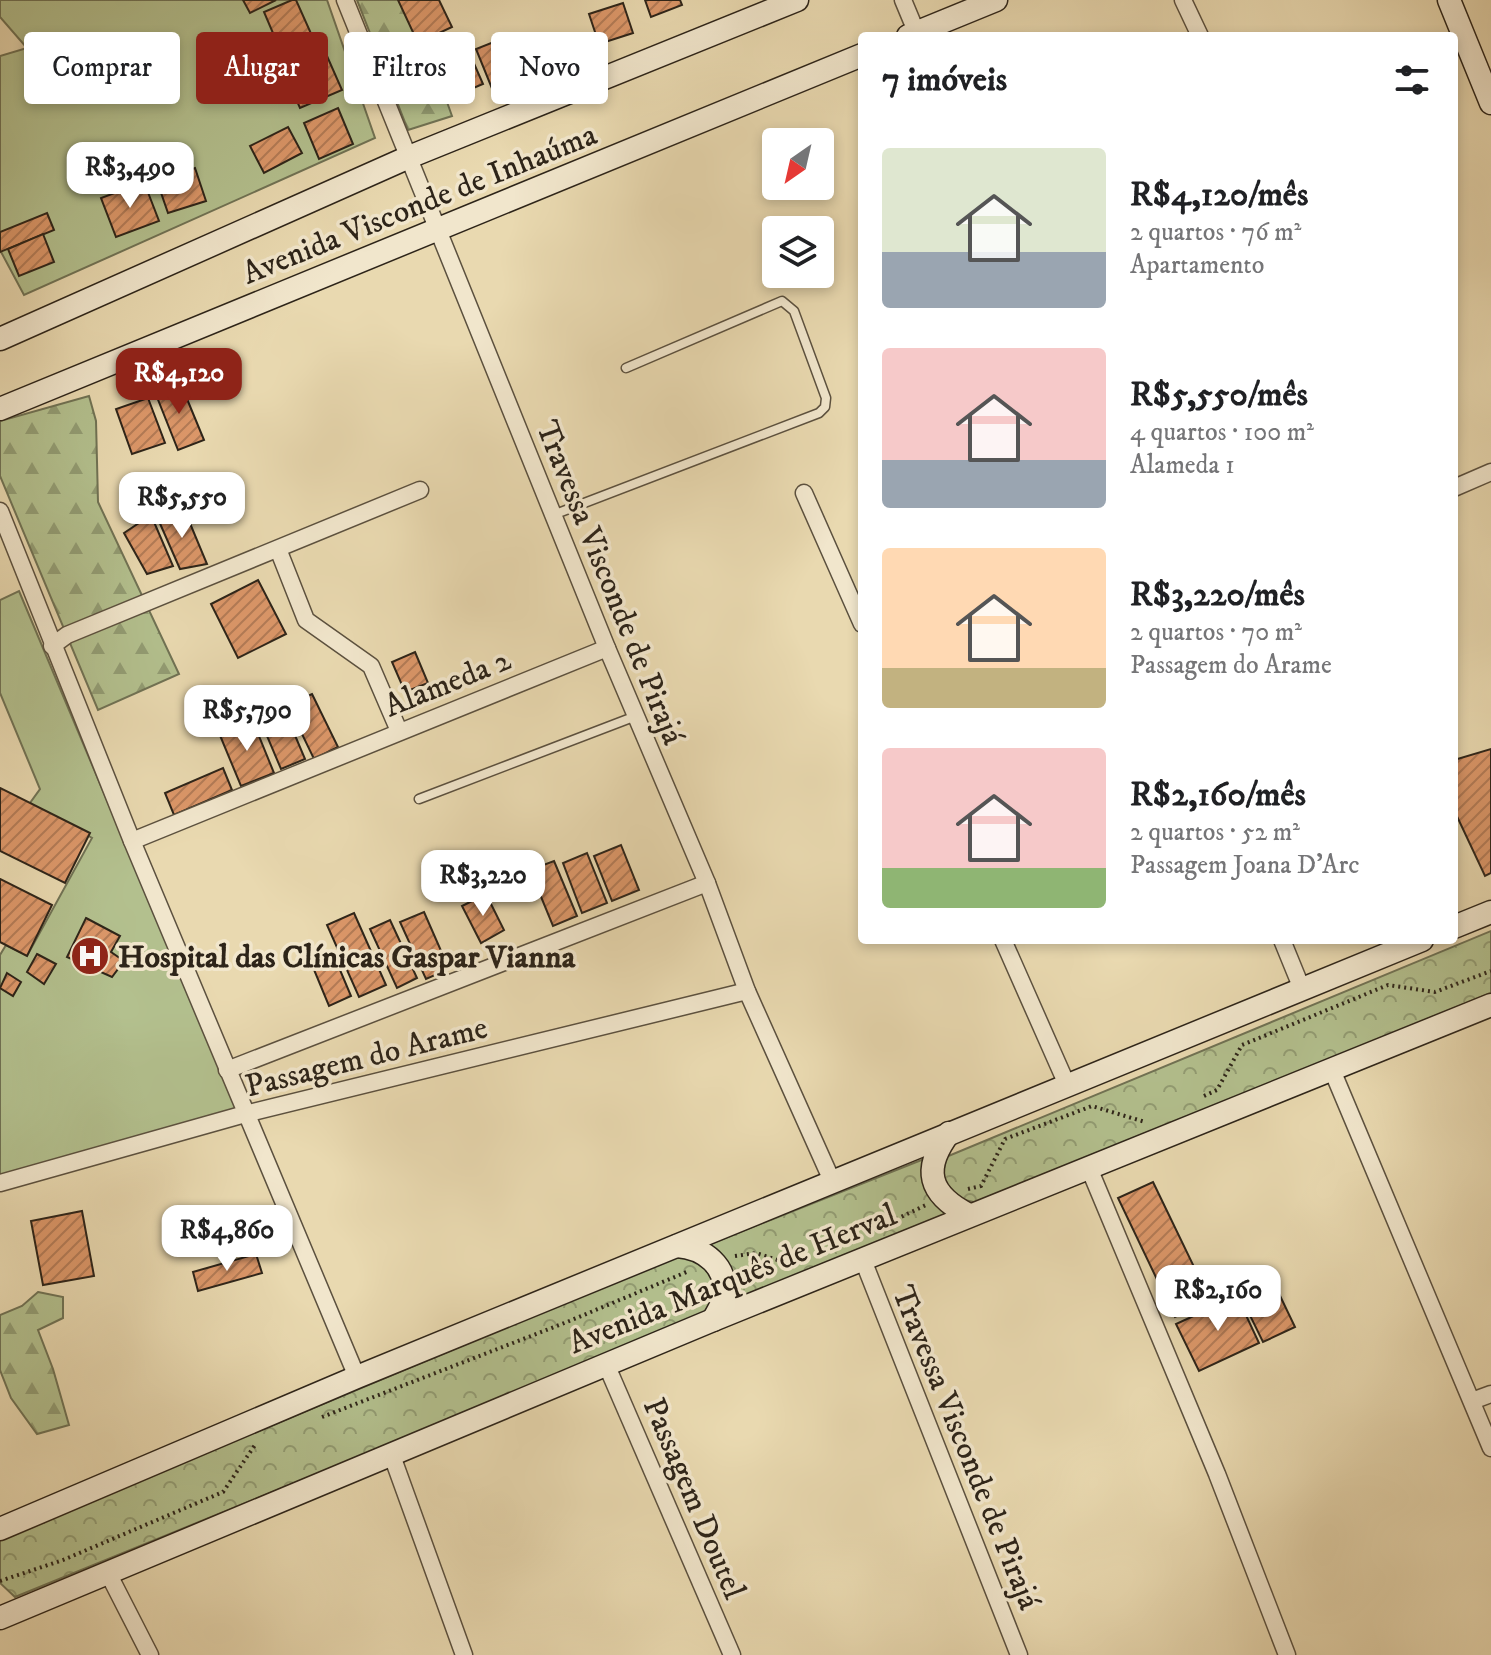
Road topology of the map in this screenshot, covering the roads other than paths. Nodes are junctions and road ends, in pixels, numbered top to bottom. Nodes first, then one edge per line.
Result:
1 (345, 0) edge
2 (797, 0) edge
3 (903, 0) edge
4 (996, 0) edge
5 (1183, 0) edge
6 (1449, 0) edge
7 (913, 32) edge
8 (921, 32) edge
9 (1198, 32) edge
10 (858, 57) edge
11 (1491, 103) edge
12 (409, 157) junction
13 (438, 231) junction
14 (0, 339) edge
15 (626, 368) dead end
16 (0, 409) edge
17 (1491, 472) edge
18 (1458, 486) edge
19 (420, 490) dead end
20 (804, 493) dead end
21 (0, 511) edge
22 (553, 515) junction
23 (278, 549) junction
24 (858, 615) edge
25 (52, 646) junction
26 (607, 648) junction
27 (636, 716) junction
28 (399, 731) junction
29 (419, 799) dead end
30 (132, 841) junction
31 (707, 883) junction
32 (1491, 912) edge
33 (1458, 925) edge
34 (1005, 944) edge
35 (1284, 944) edge
36 (1412, 944) edge
37 (1302, 989) junction
38 (747, 991) junction
39 (1491, 1005) edge
40 (227, 1070) junction
41 (1332, 1070) junction
42 (1068, 1087) junction
43 (245, 1114) junction
44 (949, 1133) junction
45 (1089, 1168) junction
46 (0, 1183) edge
47 (833, 1183) junction
48 (969, 1215) junction
49 (677, 1246) junction
50 (863, 1260) junction
51 (713, 1320) junction
52 (606, 1364) junction
53 (357, 1377) junction
54 (1491, 1394) edge
55 (1472, 1401) junction
56 (1491, 1448) edge
57 (391, 1453) junction
58 (0, 1529) edge
59 (107, 1571) junction
60 (6, 1608) edge
61 (150, 1655) edge
62 (464, 1655) edge
63 (732, 1655) edge
64 (1019, 1655) edge
65 (1287, 1655) edge

1 - 12 street, Travessa Visconde de Pirajá
2 - 12 main road, Avenida Visconde de Inhaúma
3 - 7 street
4 - 8 main road
5 - 9 street
6 - 11 main road
10 - 13 main road, Avenida Visconde de Inhaúma
12 - 13 street, Travessa Visconde de Pirajá
12 - 14 main road, Avenida Visconde de Inhaúma
13 - 16 main road, Avenida Visconde de Inhaúma
13 - 22 street, Travessa Visconde de Pirajá
15 - 22 lane
17 - 18 street
19 - 23 street
20 - 24 street
21 - 25 street
22 - 26 street, Travessa Visconde de Pirajá
23 - 25 street
23 - 28 street
25 - 30 street
26 - 27 street, Travessa Visconde de Pirajá
26 - 28 street, Alameda 2
27 - 29 lane
27 - 31 street, Travessa Visconde de Pirajá
28 - 30 street, Alameda 2
30 - 40 street
31 - 38 street, Travessa Visconde de Pirajá
31 - 40 street, Passagem do Arame
32 - 33 main road
34 - 42 street
35 - 37 street
36 - 37 main road, Avenida Marquês de Herval
37 - 42 main road, Avenida Marquês de Herval
38 - 43 street, Passagem do Arame
38 - 47 street, Travessa Visconde de Pirajá
39 - 41 main road, Avenida Marquês de Herval
40 - 43 street
41 - 45 main road, Avenida Marquês de Herval
41 - 55 street
42 - 44 main road, Avenida Marquês de Herval
43 - 46 street, Passagem do Arame
43 - 53 street
44 - 47 main road, Avenida Marquês de Herval
44 - 48 main road
45 - 48 main road, Avenida Marquês de Herval
45 - 65 street
47 - 49 main road, Avenida Marquês de Herval
48 - 50 main road, Avenida Marquês de Herval
49 - 51 main road
49 - 53 main road, Avenida Marquês de Herval
50 - 51 main road, Avenida Marquês de Herval
50 - 64 street, Travessa Visconde de Pirajá
51 - 52 main road, Avenida Marquês de Herval
52 - 57 main road, Avenida Marquês de Herval
52 - 63 street, Passagem Doutel
53 - 58 main road, Avenida Marquês de Herval
54 - 55 street
55 - 56 street
57 - 59 main road, Avenida Marquês de Herval
57 - 62 street
59 - 60 main road, Avenida Marquês de Herval
59 - 61 street

